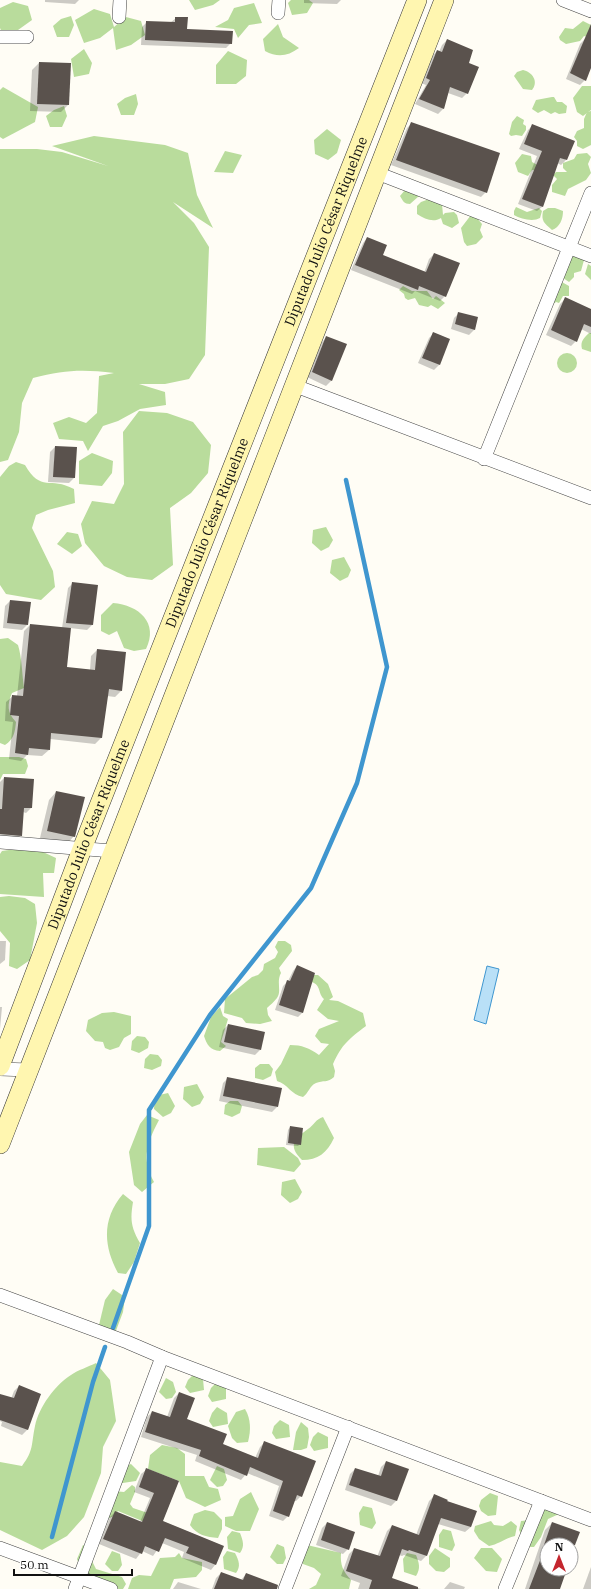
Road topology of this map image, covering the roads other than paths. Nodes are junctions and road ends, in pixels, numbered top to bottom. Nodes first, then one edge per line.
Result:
1 (120, 0) edge
2 (416, 0) edge
3 (444, 0) edge
4 (563, 0) edge
5 (591, 11) edge
6 (119, 17) dead end
7 (0, 36) edge
8 (27, 37) dead end
9 (377, 173) junction
10 (591, 194) edge
11 (570, 248) junction
12 (591, 256) edge
13 (293, 385) junction
14 (484, 459) junction
15 (591, 498) edge
16 (0, 842) edge
17 (82, 849) junction
18 (112, 851) junction
19 (0, 1066) edge
20 (0, 1070) edge
21 (29, 1070) junction
22 (0, 1144) edge
23 (0, 1295) edge
24 (162, 1357) junction
25 (348, 1428) junction
26 (541, 1501) junction
27 (591, 1520) edge
28 (0, 1548) edge
29 (77, 1583) edge
30 (111, 1589) edge
31 (285, 1589) edge
32 (505, 1589) edge

1 - 6 street
2 - 17 street, Diputado Julio César Riquelme
3 - 9 street, Diputado Julio César Riquelme
4 - 5 street
7 - 8 street
9 - 11 street
9 - 13 street, Diputado Julio César Riquelme
10 - 11 street
11 - 12 street
11 - 14 street
13 - 14 street
13 - 18 street, Diputado Julio César Riquelme
14 - 15 street
16 - 17 street
17 - 18 street
17 - 19 street, Diputado Julio César Riquelme
18 - 21 street, Diputado Julio César Riquelme
20 - 21 street
21 - 22 street, Diputado Julio César Riquelme
23 - 24 street
24 - 25 street
24 - 29 street
25 - 26 street
25 - 31 street
26 - 27 street
26 - 32 street
28 - 29 street
29 - 30 street

